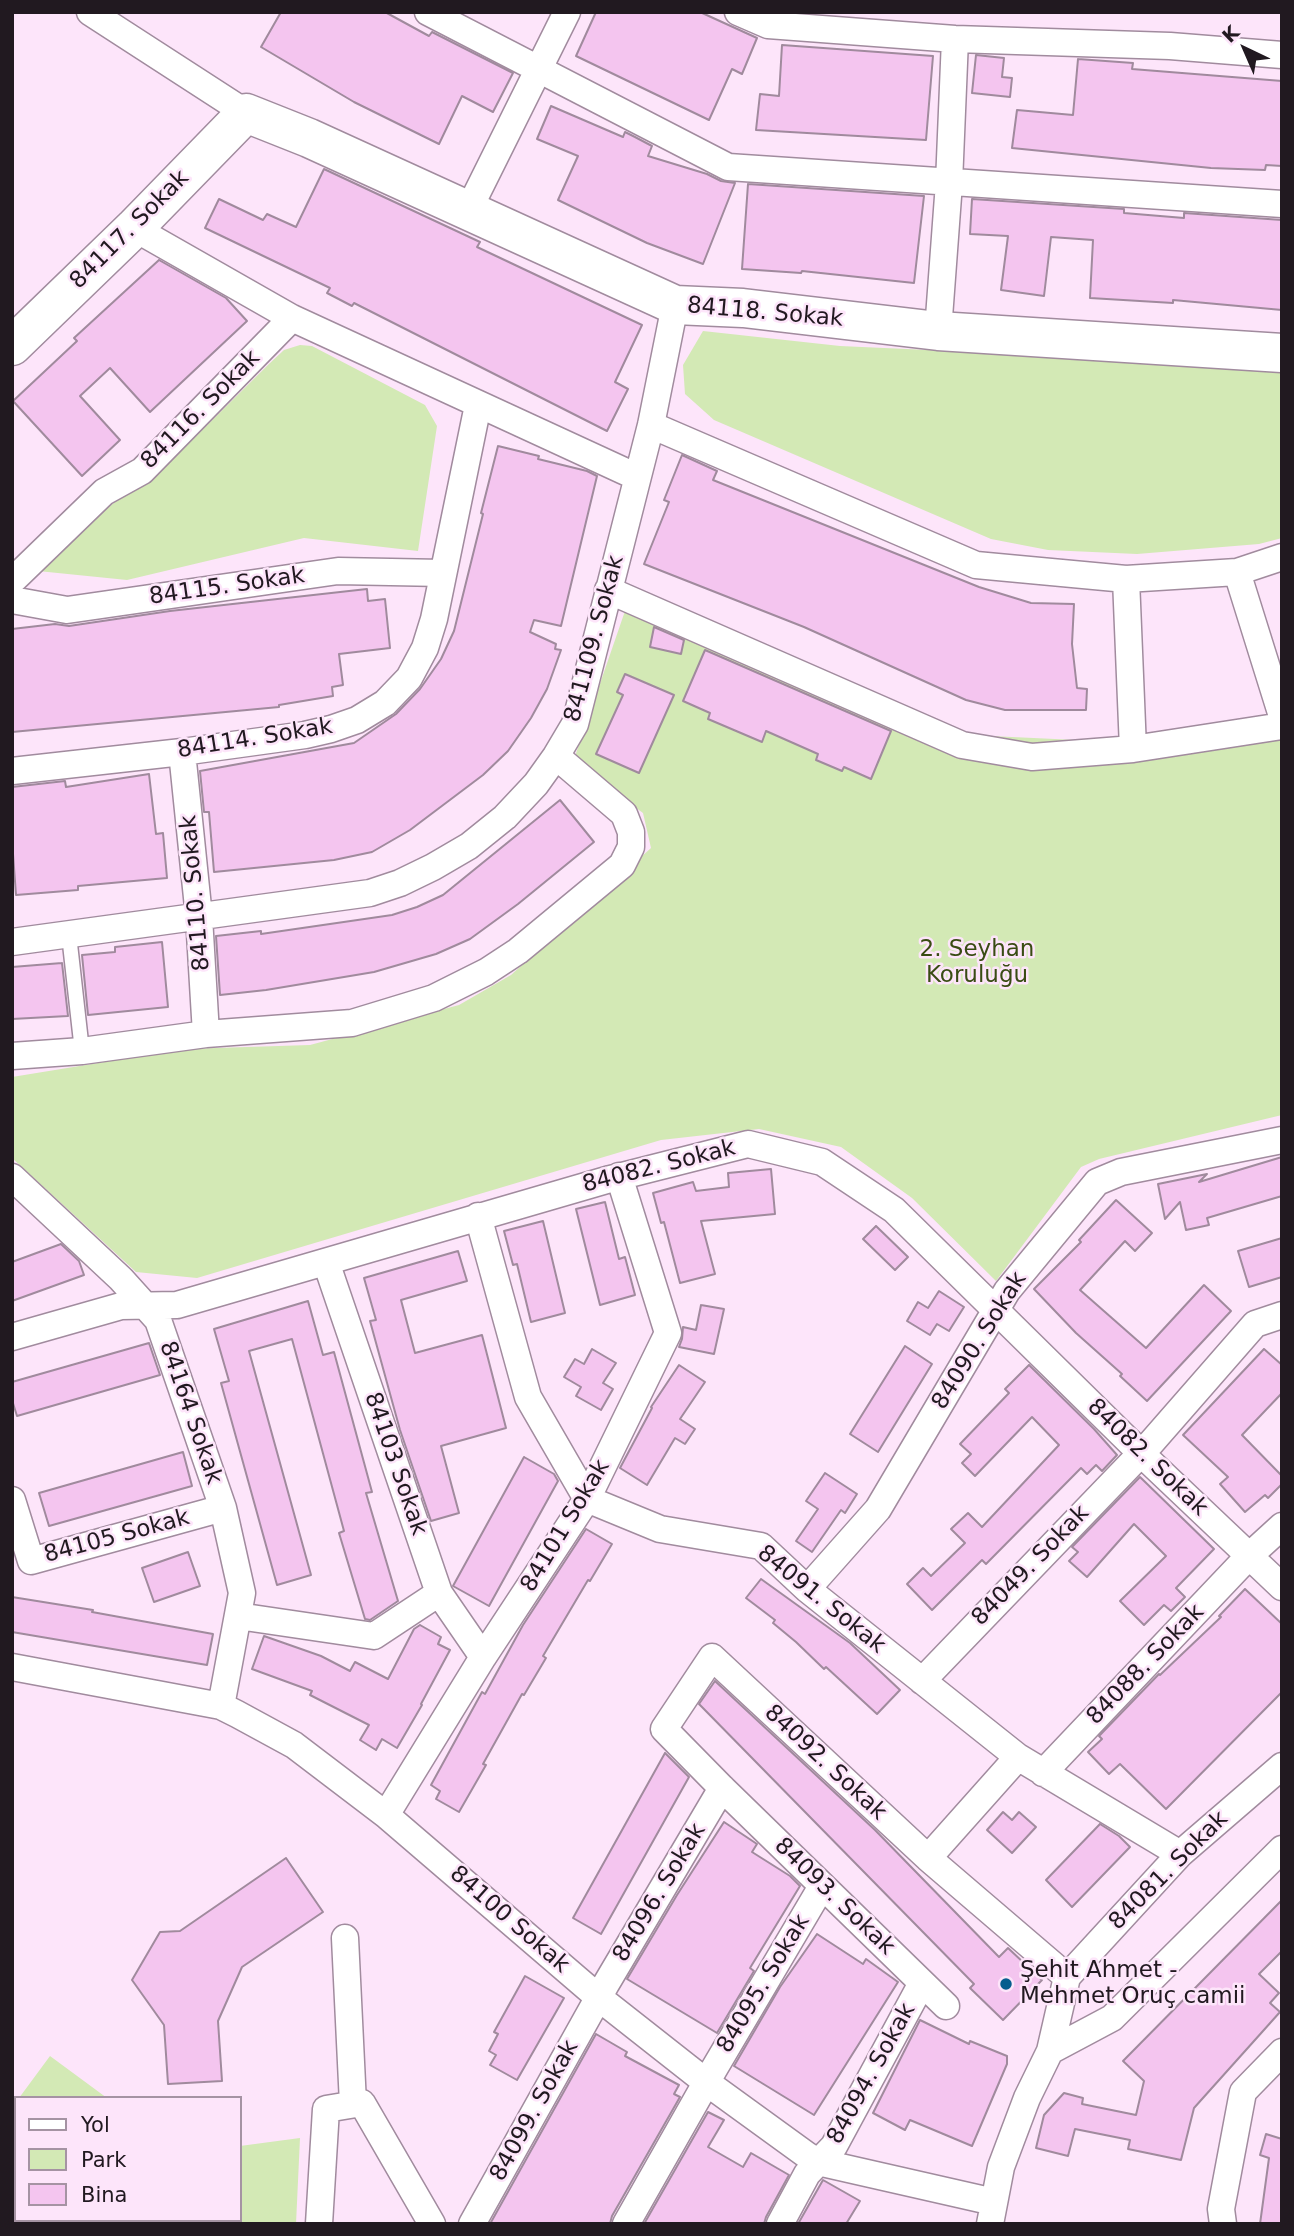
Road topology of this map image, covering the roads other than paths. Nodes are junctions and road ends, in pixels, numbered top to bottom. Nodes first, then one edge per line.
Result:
1 (90, 12) edge
2 (428, 12) edge
3 (567, 12) edge
4 (738, 12) edge
5 (955, 39) junction
6 (1282, 55) edge
7 (540, 68) junction
8 (246, 113) junction
9 (949, 183) junction
10 (1282, 204) edge
11 (468, 211) junction
12 (134, 228) junction
13 (675, 305) junction
14 (292, 318) junction
15 (938, 331) junction
16 (12, 346) edge
17 (1282, 353) edge
18 (478, 405) junction
19 (650, 425) junction
20 (637, 477) junction
21 (1282, 557) edge
22 (1237, 572) junction
23 (443, 573) junction
24 (1126, 579) junction
25 (12, 581) edge
26 (608, 590) junction
27 (12, 600) edge
28 (1282, 716) edge
29 (1282, 726) edge
30 (1133, 749) junction
31 (182, 752) junction
32 (556, 756) junction
33 (12, 771) edge
34 (200, 917) junction
35 (69, 935) junction
36 (12, 942) edge
37 (206, 1034) junction
38 (82, 1051) junction
39 (12, 1056) edge
40 (1282, 1140) edge
41 (619, 1176) junction
42 (12, 1177) edge
43 (478, 1216) junction
44 (326, 1262) junction
45 (145, 1305) junction
46 (995, 1310) junction
47 (1282, 1315) edge
48 (12, 1337) edge
49 (1141, 1452) junction
50 (587, 1499) junction
51 (12, 1500) edge
52 (223, 1508) junction
53 (1282, 1526) edge
54 (1248, 1557) junction
55 (1282, 1587) edge
56 (807, 1589) junction
57 (439, 1593) junction
58 (238, 1616) junction
59 (483, 1657) junction
60 (12, 1667) edge
61 (922, 1681) junction
62 (221, 1706) junction
63 (1018, 1757) junction
64 (1282, 1766) edge
65 (1043, 1773) junction
66 (722, 1788) junction
67 (386, 1815) junction
68 (1282, 1849) edge
69 (1180, 1854) junction
70 (928, 1858) junction
71 (822, 1886) junction
72 (345, 1938) dead end
73 (1067, 1977) junction
74 (922, 1983) junction
75 (598, 1997) junction
76 (946, 2006) dead end
77 (1050, 2051) junction
78 (1282, 2052) edge
79 (706, 2082) junction
80 (353, 2104) junction
81 (818, 2162) junction
82 (992, 2213) edge
83 (319, 2224) edge
84 (432, 2224) edge
85 (472, 2224) edge
86 (626, 2224) edge
87 (780, 2224) edge
88 (1223, 2224) edge

1 - 8 street
2 - 7 street
3 - 7 street
4 - 5 street
5 - 6 street
5 - 9 street
7 - 9 street
7 - 11 street
8 - 11 main road, 84118. Sokak
8 - 12 main road, 84117. Sokak
9 - 10 street
9 - 15 street
11 - 13 main road, 84118. Sokak
12 - 14 street
12 - 16 main road, 84117. Sokak
13 - 15 main road, 84118. Sokak
13 - 19 street, 841109. Sokak
14 - 18 street
14 - 25 street, 84116. Sokak
15 - 17 main road, 84118. Sokak
18 - 20 street
18 - 23 street, 84114. Sokak
19 - 20 street, 841109. Sokak
19 - 24 street
20 - 26 street, 841109. Sokak
21 - 22 street
22 - 24 street
22 - 28 street
23 - 27 street, 84115. Sokak
23 - 31 street, 84114. Sokak
24 - 30 street
26 - 30 street
26 - 32 street, 841109. Sokak
29 - 30 street
31 - 33 street, 84114. Sokak
31 - 34 street, 84110. Sokak
32 - 34 street, 841109. Sokak
32 - 37 street
34 - 35 street, 841109. Sokak
34 - 37 street, 84110. Sokak
35 - 36 street, 841109. Sokak
35 - 38 lane
37 - 38 street
38 - 39 street
40 - 46 street, 84090. Sokak
41 - 43 street, 84082. Sokak
41 - 46 street, 84082. Sokak
41 - 50 street, 84101 Sokak
42 - 45 street, 84164 Sokak
43 - 44 street, 84082. Sokak
43 - 50 street
44 - 45 street, 84082. Sokak
44 - 57 street, 84103 Sokak
45 - 48 street, 84082. Sokak
45 - 52 street, 84164 Sokak
46 - 49 street, 84082. Sokak
46 - 56 street, 84090. Sokak
47 - 49 street, 84049. Sokak
49 - 54 street, 84082. Sokak
49 - 61 street, 84049. Sokak
50 - 56 street, 84091. Sokak
50 - 59 street, 84101 Sokak
51 - 52 street, 84105 Sokak
52 - 58 street, 84164 Sokak
53 - 54 street, 84088. Sokak
54 - 55 street, 84082. Sokak
54 - 65 street, 84088. Sokak
56 - 61 street, 84091. Sokak
57 - 58 street
57 - 59 street, 84103 Sokak
58 - 62 street, 84164 Sokak
59 - 67 street, 84101 Sokak
60 - 62 street, 84100 Sokak
61 - 63 street, 84091. Sokak
62 - 67 street, 84100 Sokak
63 - 65 street, 84091. Sokak
63 - 70 street
64 - 69 street, 84081. Sokak
65 - 69 street, 84091. Sokak
66 - 70 street, 84092. Sokak
66 - 71 street, 84093. Sokak
66 - 75 street, 84096. Sokak
67 - 75 street, 84100 Sokak
68 - 77 street
69 - 73 street, 84081. Sokak
70 - 73 street, 84092. Sokak
71 - 74 street, 84093. Sokak
71 - 79 street, 84095. Sokak
72 - 80 street
73 - 77 street, 84081. Sokak
74 - 76 street, 84093. Sokak
74 - 81 street, 84094. Sokak
75 - 79 street, 84100 Sokak
75 - 85 street, 84099. Sokak
77 - 82 street, 84081. Sokak
78 - 88 street
79 - 81 street, 84100 Sokak
79 - 86 street, 84095. Sokak
80 - 83 street
80 - 84 street
81 - 82 street, 84100 Sokak
81 - 87 street, 84094. Sokak

